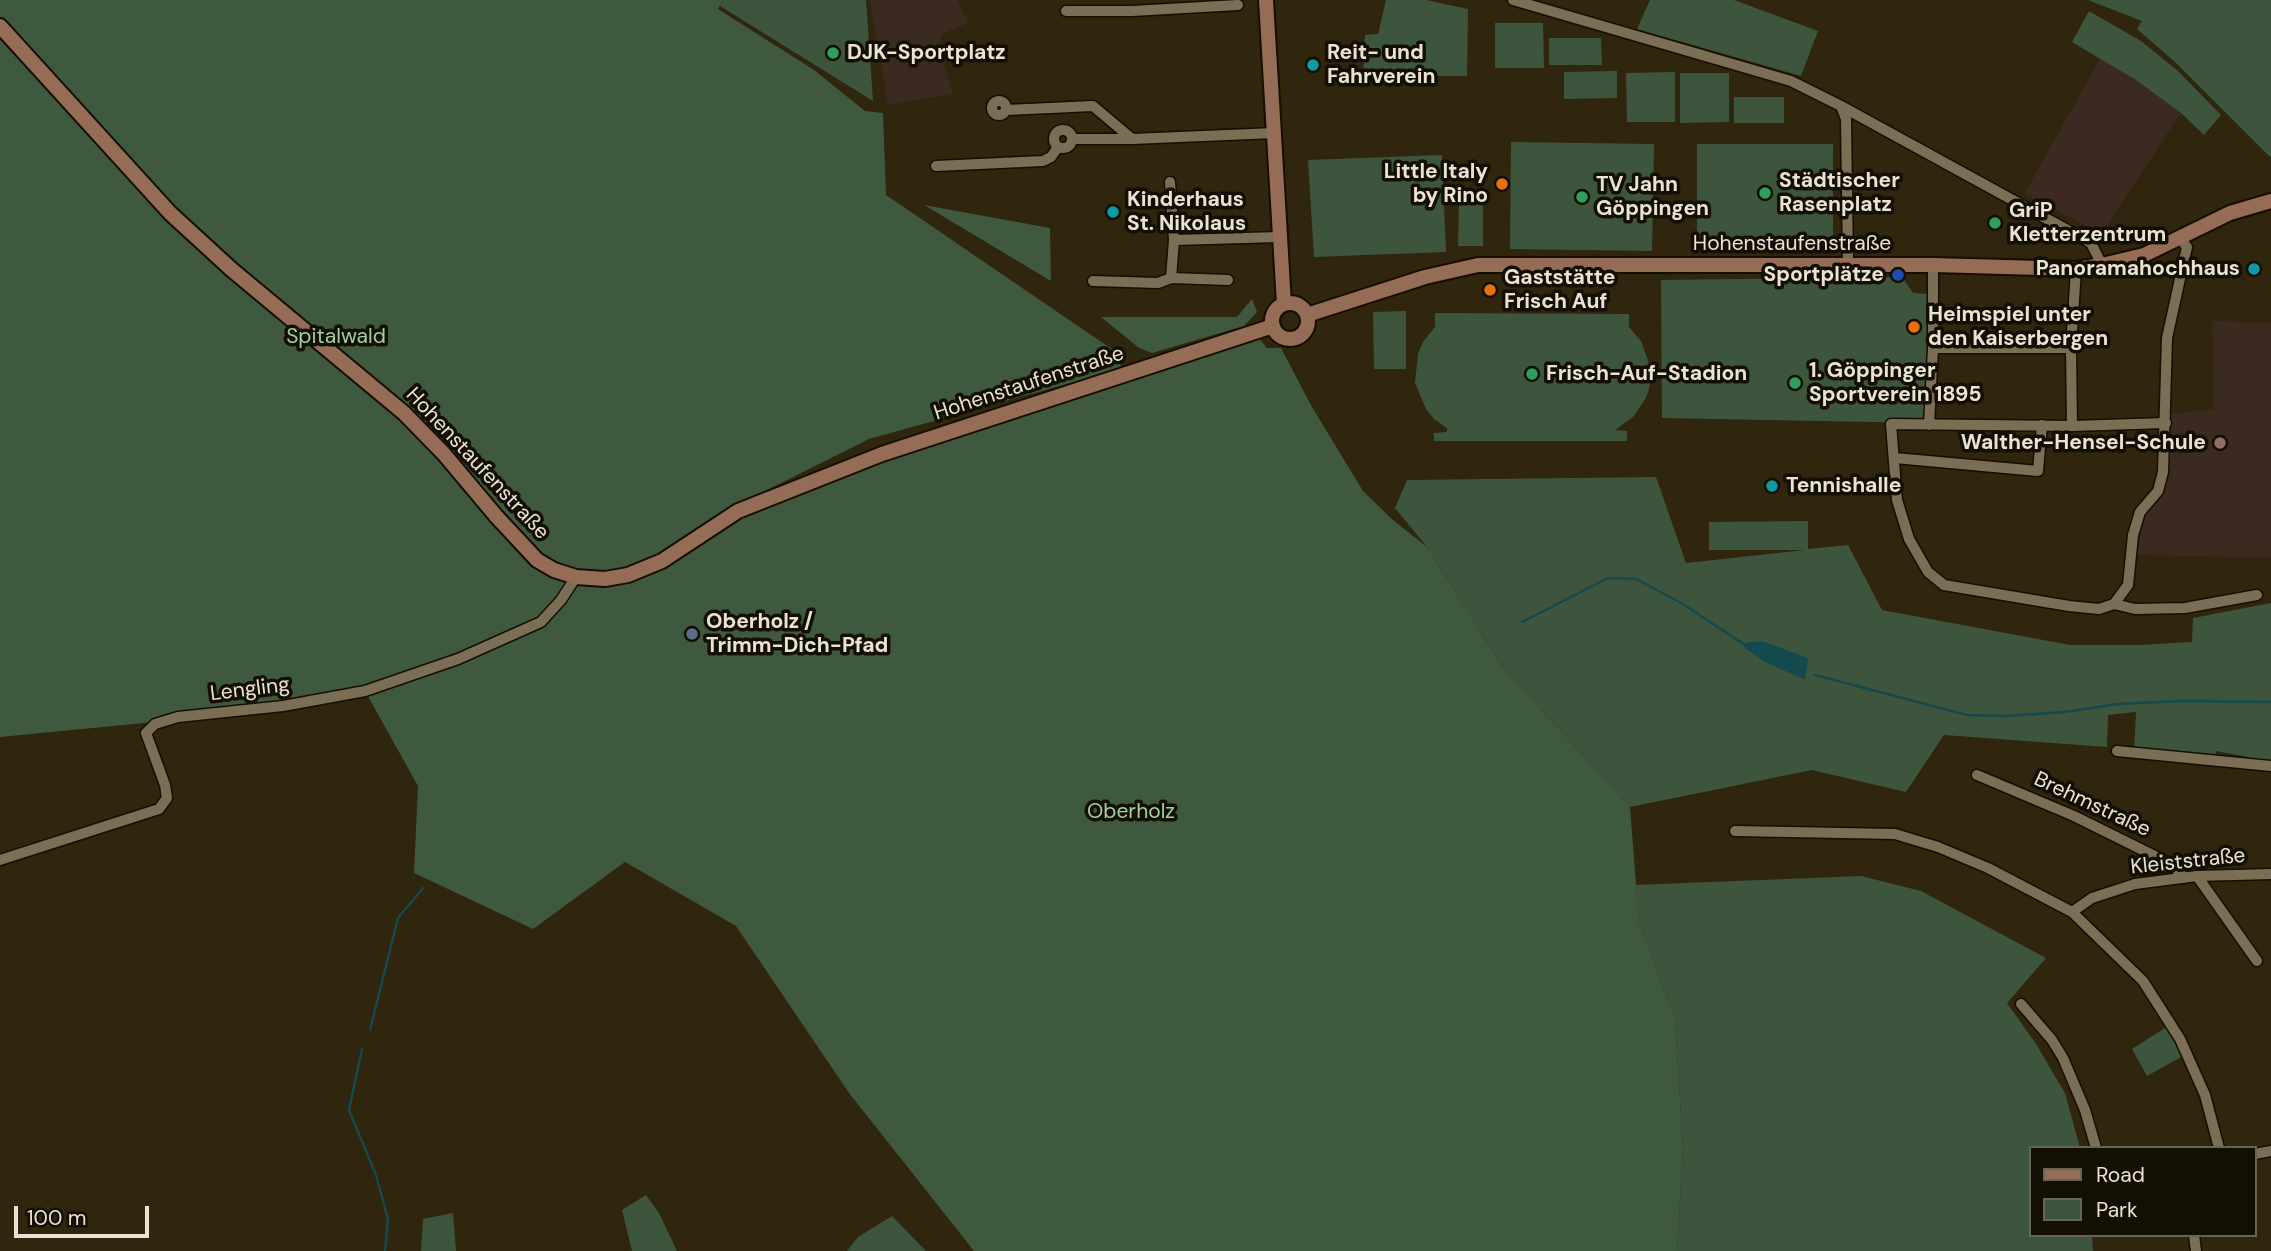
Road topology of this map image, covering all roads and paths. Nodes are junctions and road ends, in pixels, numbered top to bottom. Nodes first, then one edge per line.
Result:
1 (1105, 0) edge
2 (1266, 0) edge
3 (1513, 0) edge
4 (1238, 5) dead end
5 (1066, 11) dead end
6 (1105, 11) junction
7 (0, 26) edge
8 (1841, 106) junction
9 (1006, 110) dead end
10 (1275, 132) junction
11 (1072, 139) junction
12 (1132, 139) junction
13 (1058, 147) junction
14 (936, 166) dead end
15 (1170, 182) dead end
16 (2271, 201) edge
17 (1279, 237) junction
18 (2180, 238) junction
19 (1174, 240) junction
20 (1847, 265) junction
21 (1933, 265) junction
22 (2102, 265) junction
23 (2076, 269) junction
24 (1171, 278) junction
25 (1228, 280) dead end
26 (1093, 281) dead end
27 (1284, 304) junction
28 (1307, 315) junction
29 (1273, 326) junction
30 (1933, 348) junction
31 (2071, 348) junction
32 (2166, 423) junction
33 (1929, 425) junction
34 (2042, 425) junction
35 (2072, 426) junction
36 (1895, 458) junction
37 (576, 577) junction
38 (2257, 595) dead end
39 (2114, 604) junction
40 (2117, 751) dead end
41 (2271, 766) edge
42 (1977, 775) dead end
43 (1735, 831) dead end
44 (0, 860) edge
45 (2271, 874) edge
46 (2197, 876) junction
47 (2184, 878) junction
48 (2072, 912) junction
49 (2257, 961) dead end
50 (2021, 1004) dead end
51 (2095, 1146) edge
52 (2218, 1146) edge

1 - 6 street
2 - 10 main road
3 - 8 street
4 - 6 street
5 - 6 street
7 - 37 main road, Hohenstaufenstraße
8 - 20 street
8 - 22 street
9 - 12 street
10 - 12 street
10 - 17 main road
11 - 12 street
11 - 13 street
11 - 13 street
13 - 14 street
15 - 19 street
16 - 18 main road, Hohenstaufenstraße
17 - 19 street
17 - 27 main road
18 - 22 main road, Hohenstaufenstraße
18 - 32 street
19 - 24 street
20 - 21 main road, Hohenstaufenstraße
20 - 28 main road, Hohenstaufenstraße
21 - 23 main road, Hohenstaufenstraße
21 - 30 street
22 - 23 main road, Hohenstaufenstraße
23 - 31 street
24 - 25 street
24 - 26 street
27 - 28 main road
27 - 29 main road
28 - 29 main road
29 - 37 main road, Hohenstaufenstraße
30 - 31 street
30 - 33 street
31 - 35 street
32 - 35 street
32 - 39 street
33 - 34 street
33 - 36 street
34 - 35 street
34 - 36 street
36 - 39 street
37 - 44 street, Lengling
38 - 39 street
40 - 41 street
42 - 47 street, Brehmstraße
43 - 48 street
45 - 46 street, Kleiststraße
46 - 47 street, Kleiststraße
46 - 49 street
47 - 48 street, Kleiststraße
48 - 52 street
50 - 51 street

